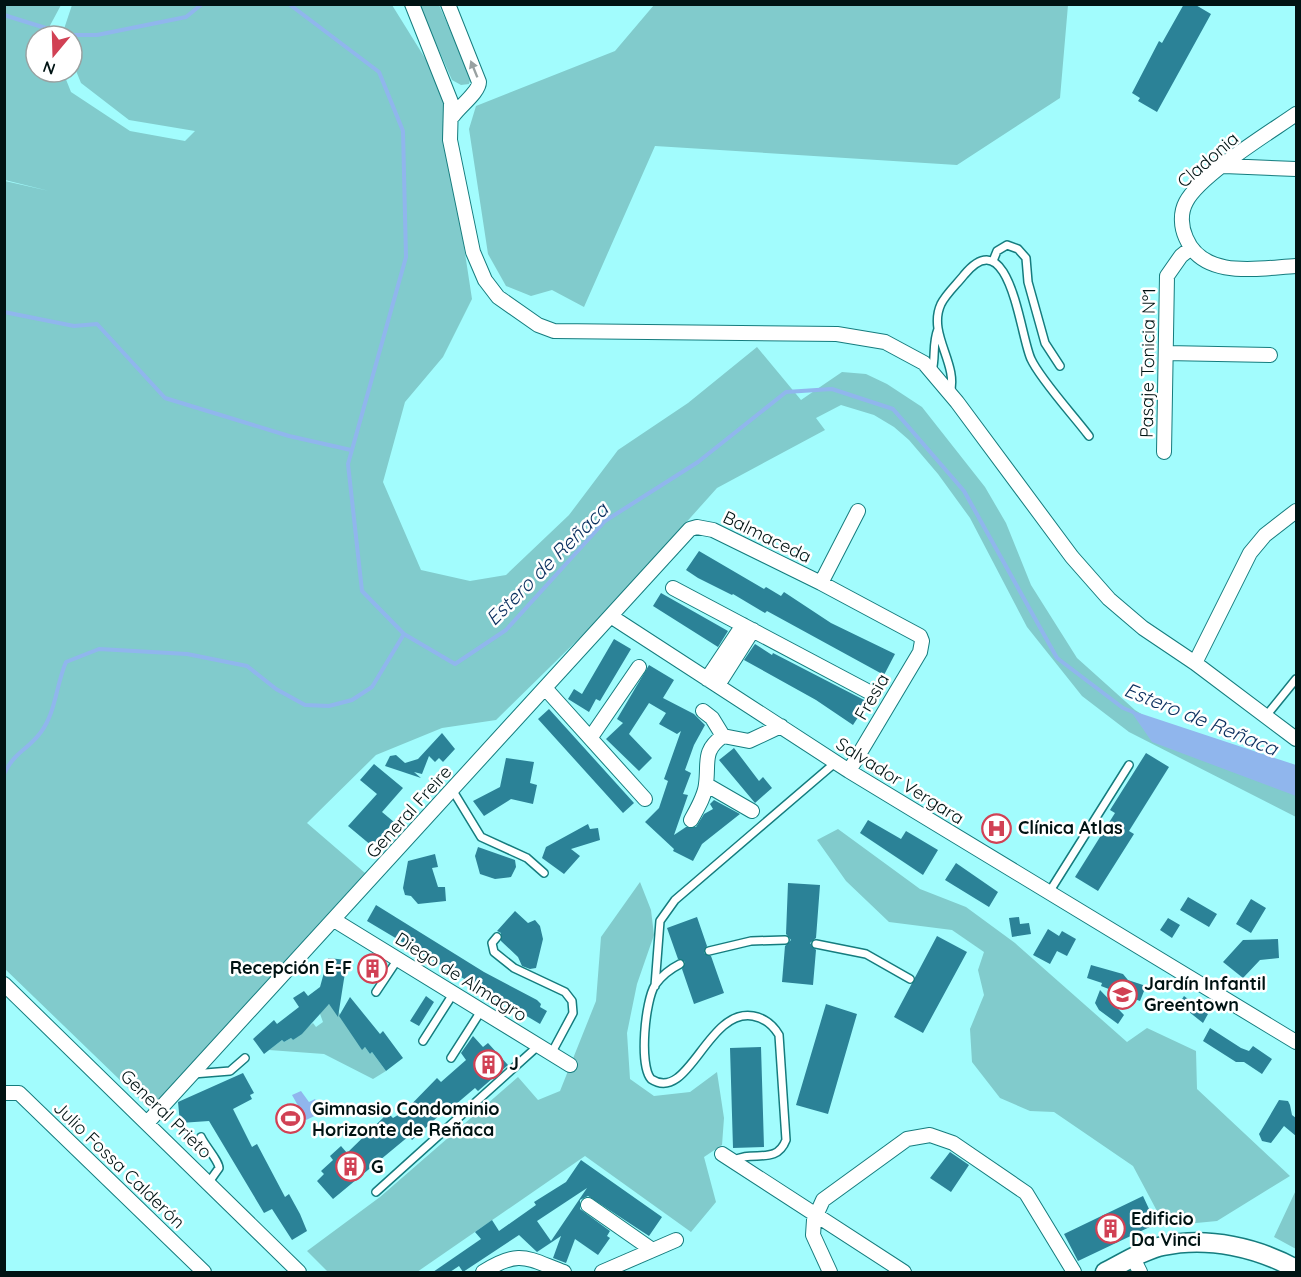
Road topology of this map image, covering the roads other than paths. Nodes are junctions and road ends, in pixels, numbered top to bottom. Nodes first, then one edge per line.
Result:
1 (412, 4) edge
2 (448, 4) edge
3 (444, 85) junction
4 (475, 93) junction
5 (1296, 114) edge
6 (453, 116) junction
7 (1224, 166) junction
8 (1296, 170) edge
9 (1191, 248) junction
10 (993, 261) junction
11 (1296, 266) edge
12 (939, 327) junction
13 (1166, 353) junction
14 (1270, 355) dead end
15 (1060, 366) dead end
16 (932, 371) junction
17 (950, 394) junction
18 (1089, 436) dead end
19 (1164, 452) dead end
20 (858, 511) dead end
21 (1296, 511) edge
22 (697, 527) joint
23 (821, 583) junction
24 (673, 588) dead end
25 (612, 617) junction
26 (748, 627) junction
27 (922, 640) joint
28 (1195, 663) junction
29 (639, 667) dead end
30 (1296, 679) edge
31 (713, 682) junction
32 (545, 688) junction
33 (871, 693) dead end
34 (703, 711) dead end
35 (1266, 716) junction
36 (781, 726) junction
37 (723, 736) junction
38 (591, 737) junction
39 (1296, 739) edge
40 (836, 762) junction
41 (1129, 765) dead end
42 (849, 771) junction
43 (706, 784) junction
44 (453, 791) junction
45 (645, 799) dead end
46 (752, 811) dead end
47 (692, 820) dead end
48 (544, 873) dead end
49 (1048, 894) junction
50 (334, 920) junction
51 (497, 937) dead end
52 (785, 940) dead end
53 (816, 944) dead end
54 (709, 951) dead end
55 (398, 959) junction
56 (680, 964) dead end
57 (910, 979) dead end
58 (4, 984) edge
59 (655, 986) junction
60 (376, 992) dead end
61 (453, 994) junction
62 (481, 1011) junction
63 (423, 1041) dead end
64 (1296, 1042) edge
65 (538, 1046) junction
66 (551, 1054) junction
67 (245, 1058) dead end
68 (451, 1058) dead end
69 (570, 1065) dead end
70 (193, 1074) junction
71 (4, 1094) edge
72 (148, 1122) junction
73 (201, 1137) dead end
74 (727, 1158) joint
75 (209, 1182) junction
76 (376, 1191) dead end
77 (588, 1205) dead end
78 (816, 1214) junction
79 (676, 1240) dead end
80 (651, 1250) junction
81 (1136, 1265) edge
82 (1296, 1269) edge
83 (204, 1272) edge
84 (299, 1272) edge
85 (483, 1272) edge
86 (564, 1272) edge
87 (602, 1272) edge
88 (830, 1272) edge
89 (904, 1272) edge
90 (1074, 1272) edge
91 (1105, 1272) edge

1 - 3 street
4 -> 2 street
3 - 4 street
3 - 6 street
4 - 6 street
5 - 7 street, Cladonia
6 - 16 street
7 - 8 street
7 - 9 street, Cladonia
9 - 11 street
9 - 13 street, Pasaje Tonicia Nº1
10 - 12 lane
10 - 15 lane
10 - 18 lane
12 - 16 lane
12 - 17 lane
13 - 14 street
13 - 19 street, Pasaje Tonicia Nº1
16 - 17 street
17 - 28 street
20 - 23 street, Balmaceda
21 - 28 street
22 - 23 street, Balmaceda
22 - 25 street, General Freire
23 - 27 street, Balmaceda
24 - 26 street
25 - 31 street, Salvador Vergara
25 - 32 street, General Freire
26 - 31 street
26 - 33 street
27 - 42 street, Fresia
28 - 35 street
29 - 38 street
30 - 35 lane
31 - 36 street, Salvador Vergara
32 - 38 street
32 - 44 street, General Freire
34 - 37 street
35 - 39 street
36 - 37 street
36 - 40 street, Salvador Vergara
37 - 43 street
38 - 45 street
40 - 42 street, Salvador Vergara
40 - 59 lane
41 - 49 lane
42 - 49 street, Salvador Vergara
43 - 46 street
43 - 47 street
44 - 48 lane
44 - 50 street, General Freire
49 - 64 street, Salvador Vergara
50 - 55 street, Diego de Almagro
50 - 70 street, General Freire
51 - 66 lane
52 - 54 lane
53 - 57 lane
55 - 60 lane
55 - 61 street, Diego de Almagro
56 - 59 lane
58 - 72 street, General Prieto
59 - 74 lane
61 - 62 street, Diego de Almagro
61 - 63 lane
62 - 65 street, Diego de Almagro
62 - 68 lane
65 - 66 street, Diego de Almagro
65 - 76 lane
66 - 69 street, Diego de Almagro
67 - 70 lane
70 - 72 street, General Freire
71 - 83 street, Julio Fossa Calderón
72 - 75 street, General Prieto
73 - 75 lane
74 - 78 street
75 - 84 street, General Prieto
77 - 80 street
78 - 88 street
78 - 89 street
78 - 90 street
79 - 80 street
80 - 87 street
81 - 82 street
81 - 91 street
85 - 86 street

